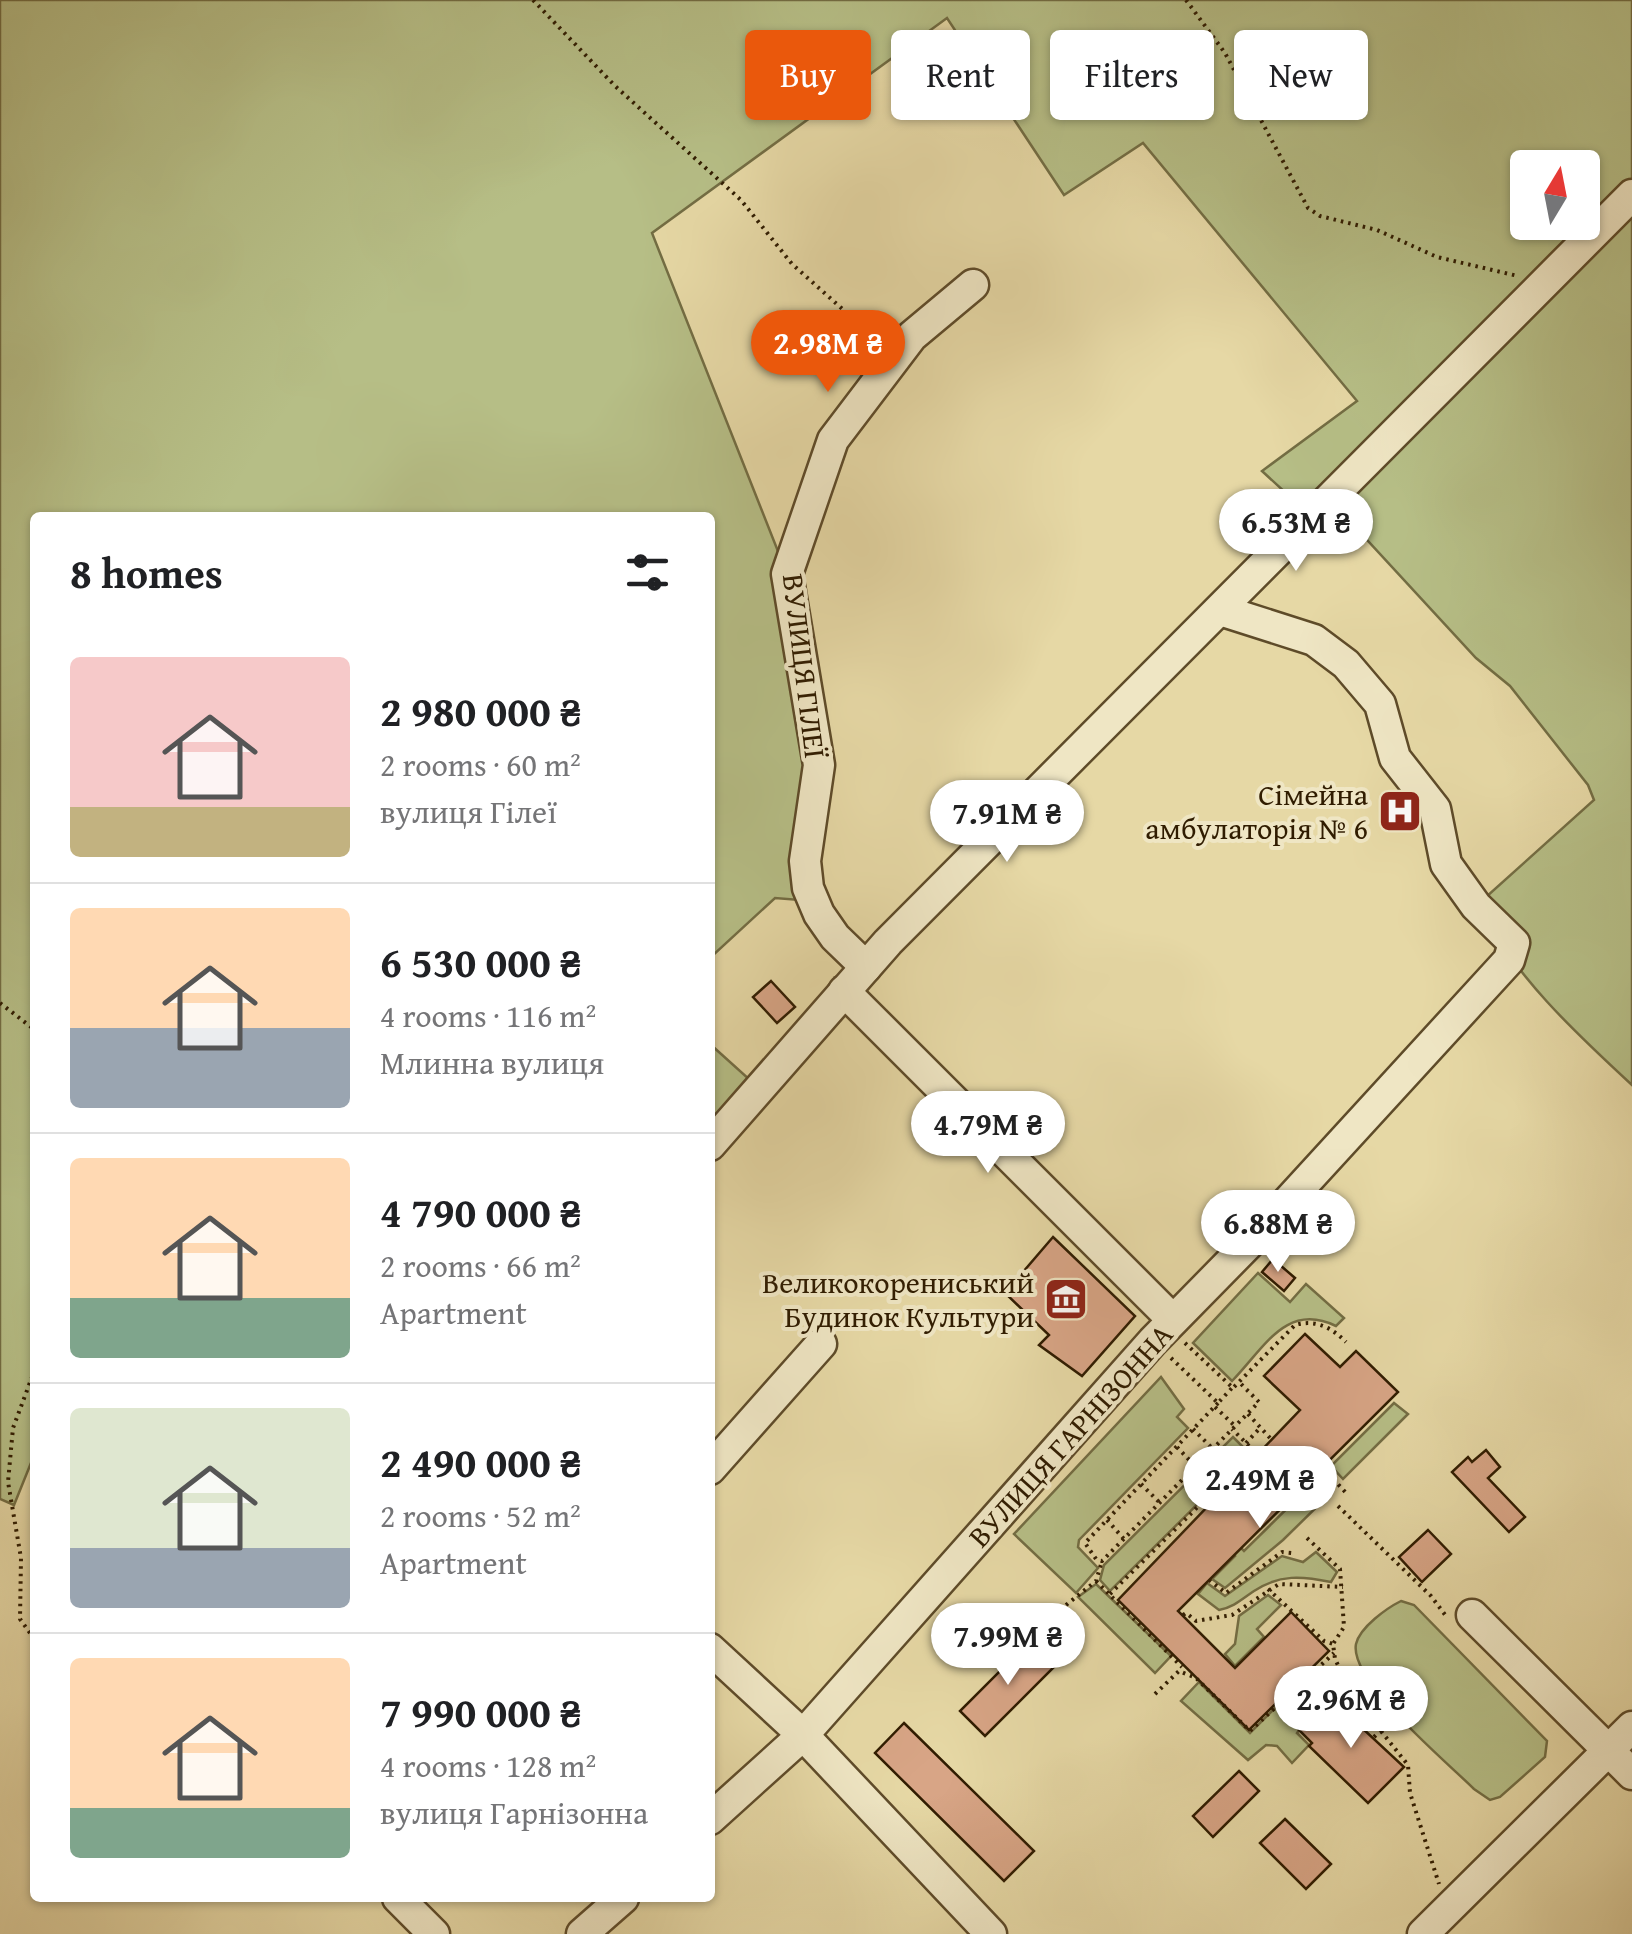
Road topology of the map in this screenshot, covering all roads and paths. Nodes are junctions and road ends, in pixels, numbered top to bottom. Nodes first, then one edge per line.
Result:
1 (533, 0) edge
2 (1186, 0) edge
3 (1632, 195) edge
4 (1548, 282) junction
5 (972, 285) dead end
6 (892, 358) junction
7 (1220, 610) junction
8 (866, 966) junction
9 (844, 991) junction
10 (0, 1004) edge
11 (30, 1026) edge
12 (715, 1139) edge
13 (1164, 1329) junction
14 (1346, 1342) dead end
15 (822, 1344) dead end
16 (1238, 1382) junction
17 (30, 1383) edge
18 (1233, 1388) junction
19 (1216, 1405) junction
20 (1248, 1414) junction
21 (1194, 1428) junction
22 (1234, 1428) junction
23 (1261, 1428) junction
24 (1271, 1439) dead end
25 (1246, 1443) junction
26 (1176, 1447) junction
27 (1213, 1449) junction
28 (715, 1463) edge
29 (1196, 1466) junction
30 (1324, 1468) dead end
31 (1142, 1484) junction
32 (1348, 1495) dead end
33 (1160, 1502) junction
34 (1338, 1506) dead end
35 (1106, 1520) junction
36 (1307, 1538) dead end
37 (1124, 1539) junction
38 (1292, 1553) dead end
39 (1102, 1561) junction
40 (1209, 1580) dead end
41 (1096, 1581) junction
42 (1343, 1587) junction
43 (1268, 1589) junction
44 (1110, 1594) junction
45 (1066, 1604) dead end
46 (1183, 1615) dead end
47 (1460, 1621) joint
48 (30, 1633) edge
49 (1333, 1644) junction
50 (1334, 1652) junction
51 (715, 1654) edge
52 (1182, 1668) junction
53 (1301, 1682) junction
54 (1291, 1692) junction
55 (1155, 1694) dead end
56 (1325, 1704) dead end
57 (1315, 1715) dead end
58 (1632, 1727) edge
59 (1382, 1729) junction
60 (803, 1735) junction
61 (1374, 1736) dead end
62 (1608, 1750) junction
63 (1632, 1774) edge
64 (715, 1814) edge
65 (402, 1902) edge
66 (618, 1902) edge
67 (1446, 1911) junction
68 (434, 1934) edge
69 (582, 1934) edge
70 (991, 1934) edge
71 (1423, 1934) edge

1 - 6 path
2 - 4 path
3 - 4 street
4 - 7 street
5 - 6 street, ВУЛИЦЯ ГІЛЕЇ
6 - 8 street, ВУЛИЦЯ ГІЛЕЇ
7 - 8 street
7 - 13 street, ВУЛИЦЯ ГАРНІЗОННА
8 - 9 street
9 - 12 street
9 - 13 street
10 - 11 path
13 - 18 path
13 - 19 path
13 - 60 street, ВУЛИЦЯ ГАРНІЗОННА
14 - 16 path
15 - 28 street
16 - 18 path
16 - 20 path
17 - 48 path
18 - 19 path
19 - 21 path
19 - 22 path
20 - 22 path
20 - 23 path
21 - 26 path
21 - 27 path
22 - 25 path
22 - 27 path
23 - 24 path
23 - 25 path
25 - 44 path
26 - 29 path
26 - 31 path
27 - 29 path
29 - 33 path
30 - 32 path
31 - 33 path
31 - 35 path
33 - 37 path
34 - 47 path
35 - 37 path
35 - 39 path
36 - 42 path
37 - 39 path
38 - 40 path
39 - 41 path
41 - 44 path
41 - 45 path
42 - 43 path
42 - 49 path
43 - 46 path
43 - 49 path
44 - 52 path
47 - 62 street
49 - 50 path
50 - 53 path
50 - 59 path
51 - 60 street
52 - 54 path
52 - 55 path
53 - 54 path
53 - 56 path
54 - 57 path
58 - 62 street
59 - 61 path
59 - 67 path
60 - 64 street, ВУЛИЦЯ ГАРНІЗОННА
60 - 70 street
62 - 63 street
62 - 67 street
65 - 68 street
66 - 69 street
67 - 71 street

